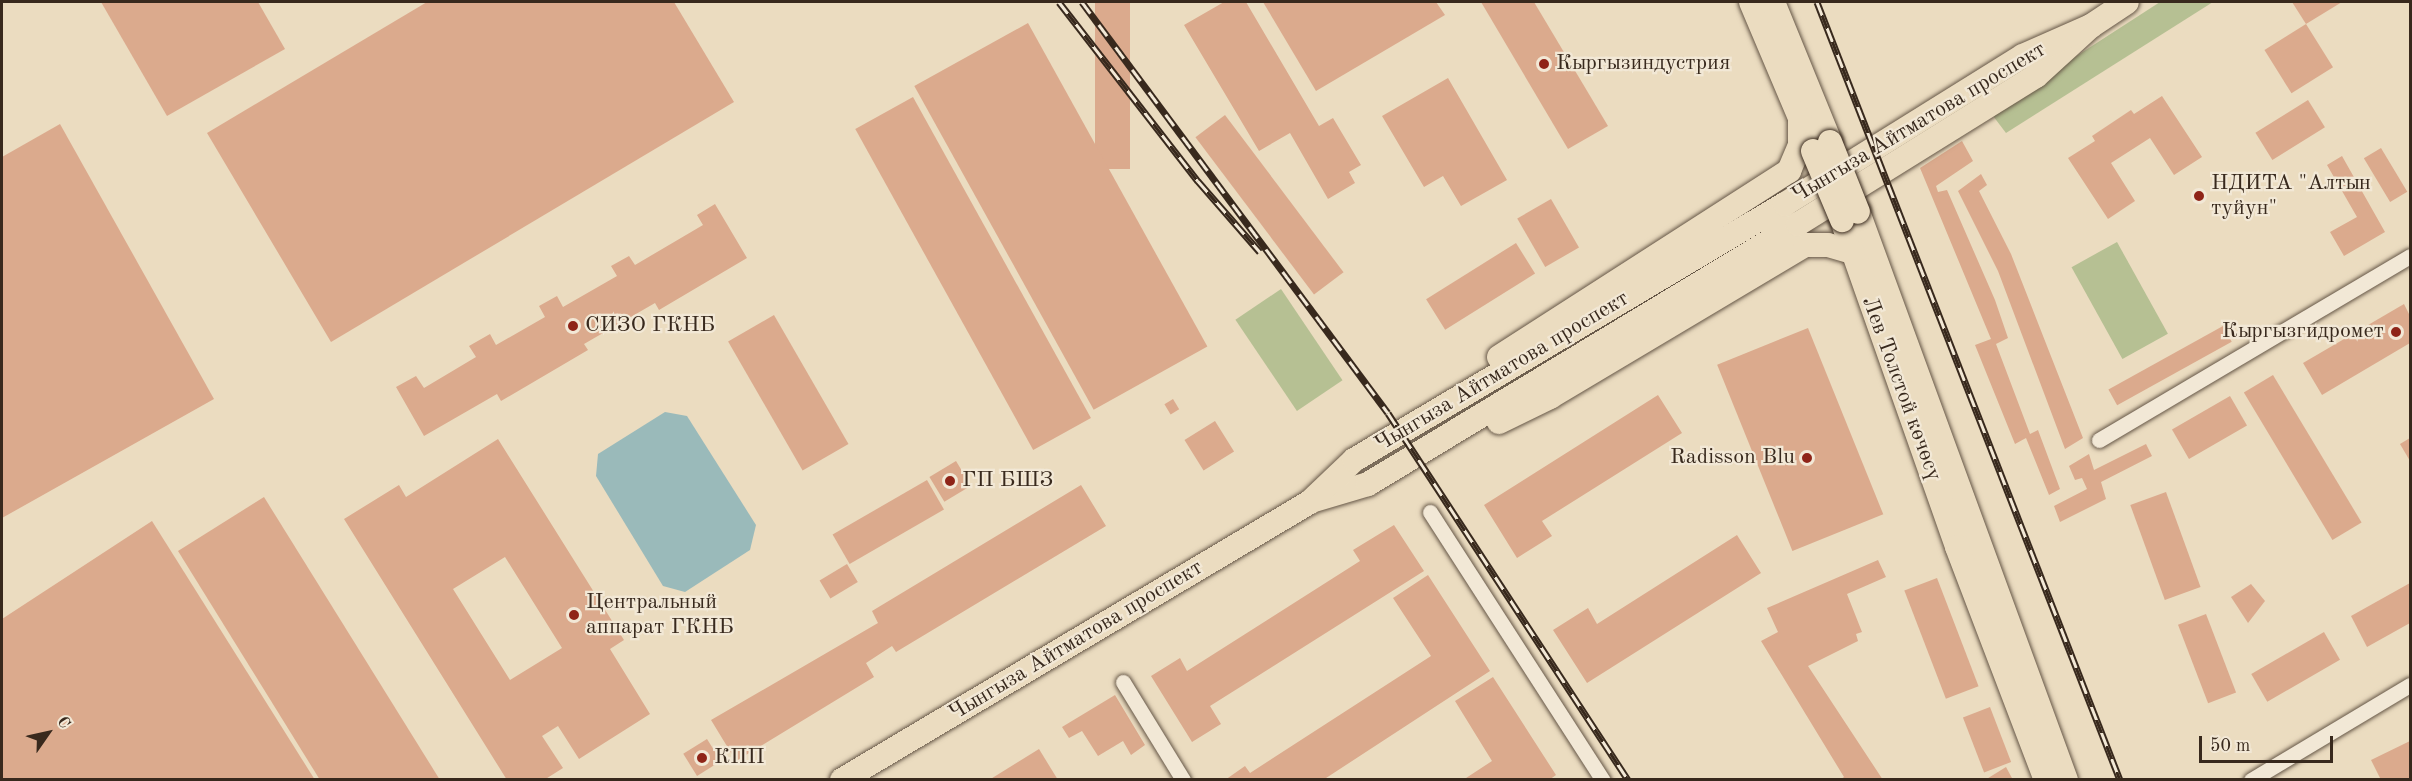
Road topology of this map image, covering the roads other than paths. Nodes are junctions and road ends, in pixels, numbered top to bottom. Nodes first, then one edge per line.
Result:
1 (1751, 2) edge
2 (1773, 2) edge
3 (2127, 2) edge
4 (2091, 26) junction
5 (1800, 118) junction
6 (1821, 147) junction
7 (1850, 216) junction
8 (1852, 252) junction
9 (2410, 256) edge
10 (1425, 418) junction
11 (2099, 440) dead end
12 (1439, 442) junction
13 (1310, 502) junction
14 (1430, 512) dead end
15 (1123, 682) dead end
16 (2410, 685) edge
17 (842, 780) edge
18 (1183, 780) edge
19 (1603, 780) edge
20 (2046, 780) edge
21 (2066, 780) edge
22 (2251, 780) edge

1 - 5 main road, Лев Толстой көчөсү
2 - 6 main road, Лев Толстой көчөсү
3 - 4 main road
4 - 10 main road, Чынгыза Айтматова проспект
4 - 12 main road, Чынгыза Айтматова проспект
5 - 6 main road, Лев Толстой көчөсү
5 - 10 main road
6 - 7 main road, Лев Толстой көчөсү, bridge
7 - 8 main road, Лев Толстой көчөсү
7 - 21 main road, Лев Толстой көчөсү
8 - 12 main road
8 - 20 main road, Лев Толстой көчөсү
9 - 11 street
10 - 13 main road, Чынгыза Айтматова проспект
12 - 13 main road, Чынгыза Айтматова проспект
13 - 17 main road, Чынгыза Айтматова проспект
14 - 19 street
15 - 18 street
16 - 22 street

